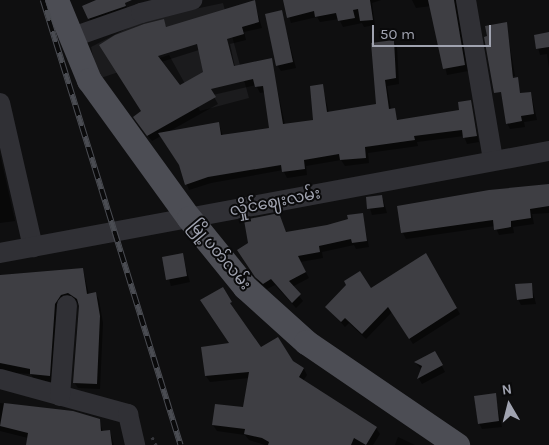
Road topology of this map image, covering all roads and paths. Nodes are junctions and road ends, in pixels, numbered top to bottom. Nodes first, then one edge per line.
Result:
1 (56, 0) edge
2 (192, 0) edge
3 (466, 0) edge
4 (139, 7) edge
5 (73, 37) junction
6 (0, 103) edge
7 (549, 151) edge
8 (493, 160) junction
9 (189, 218) junction
10 (33, 247) junction
11 (0, 253) edge
12 (66, 305) dead end
13 (0, 379) edge
14 (60, 396) junction
15 (134, 445) edge
16 (457, 445) edge

1 - 5 main road, မြို့ပတ်လမ်း
2 - 4 street
3 - 8 street
4 - 5 street
5 - 9 main road, မြို့ပတ်လမ်း
6 - 10 street
7 - 8 street, လှိုင်ဈေးလမ်း
8 - 9 street, လှိုင်ဈေးလမ်း
9 - 10 street, လှိုင်ဈေးလမ်း
9 - 16 main road, မြို့ပတ်လမ်း
10 - 11 street, လှိုင်ဈေးလမ်း
12 - 14 street
13 - 14 street
14 - 15 street

